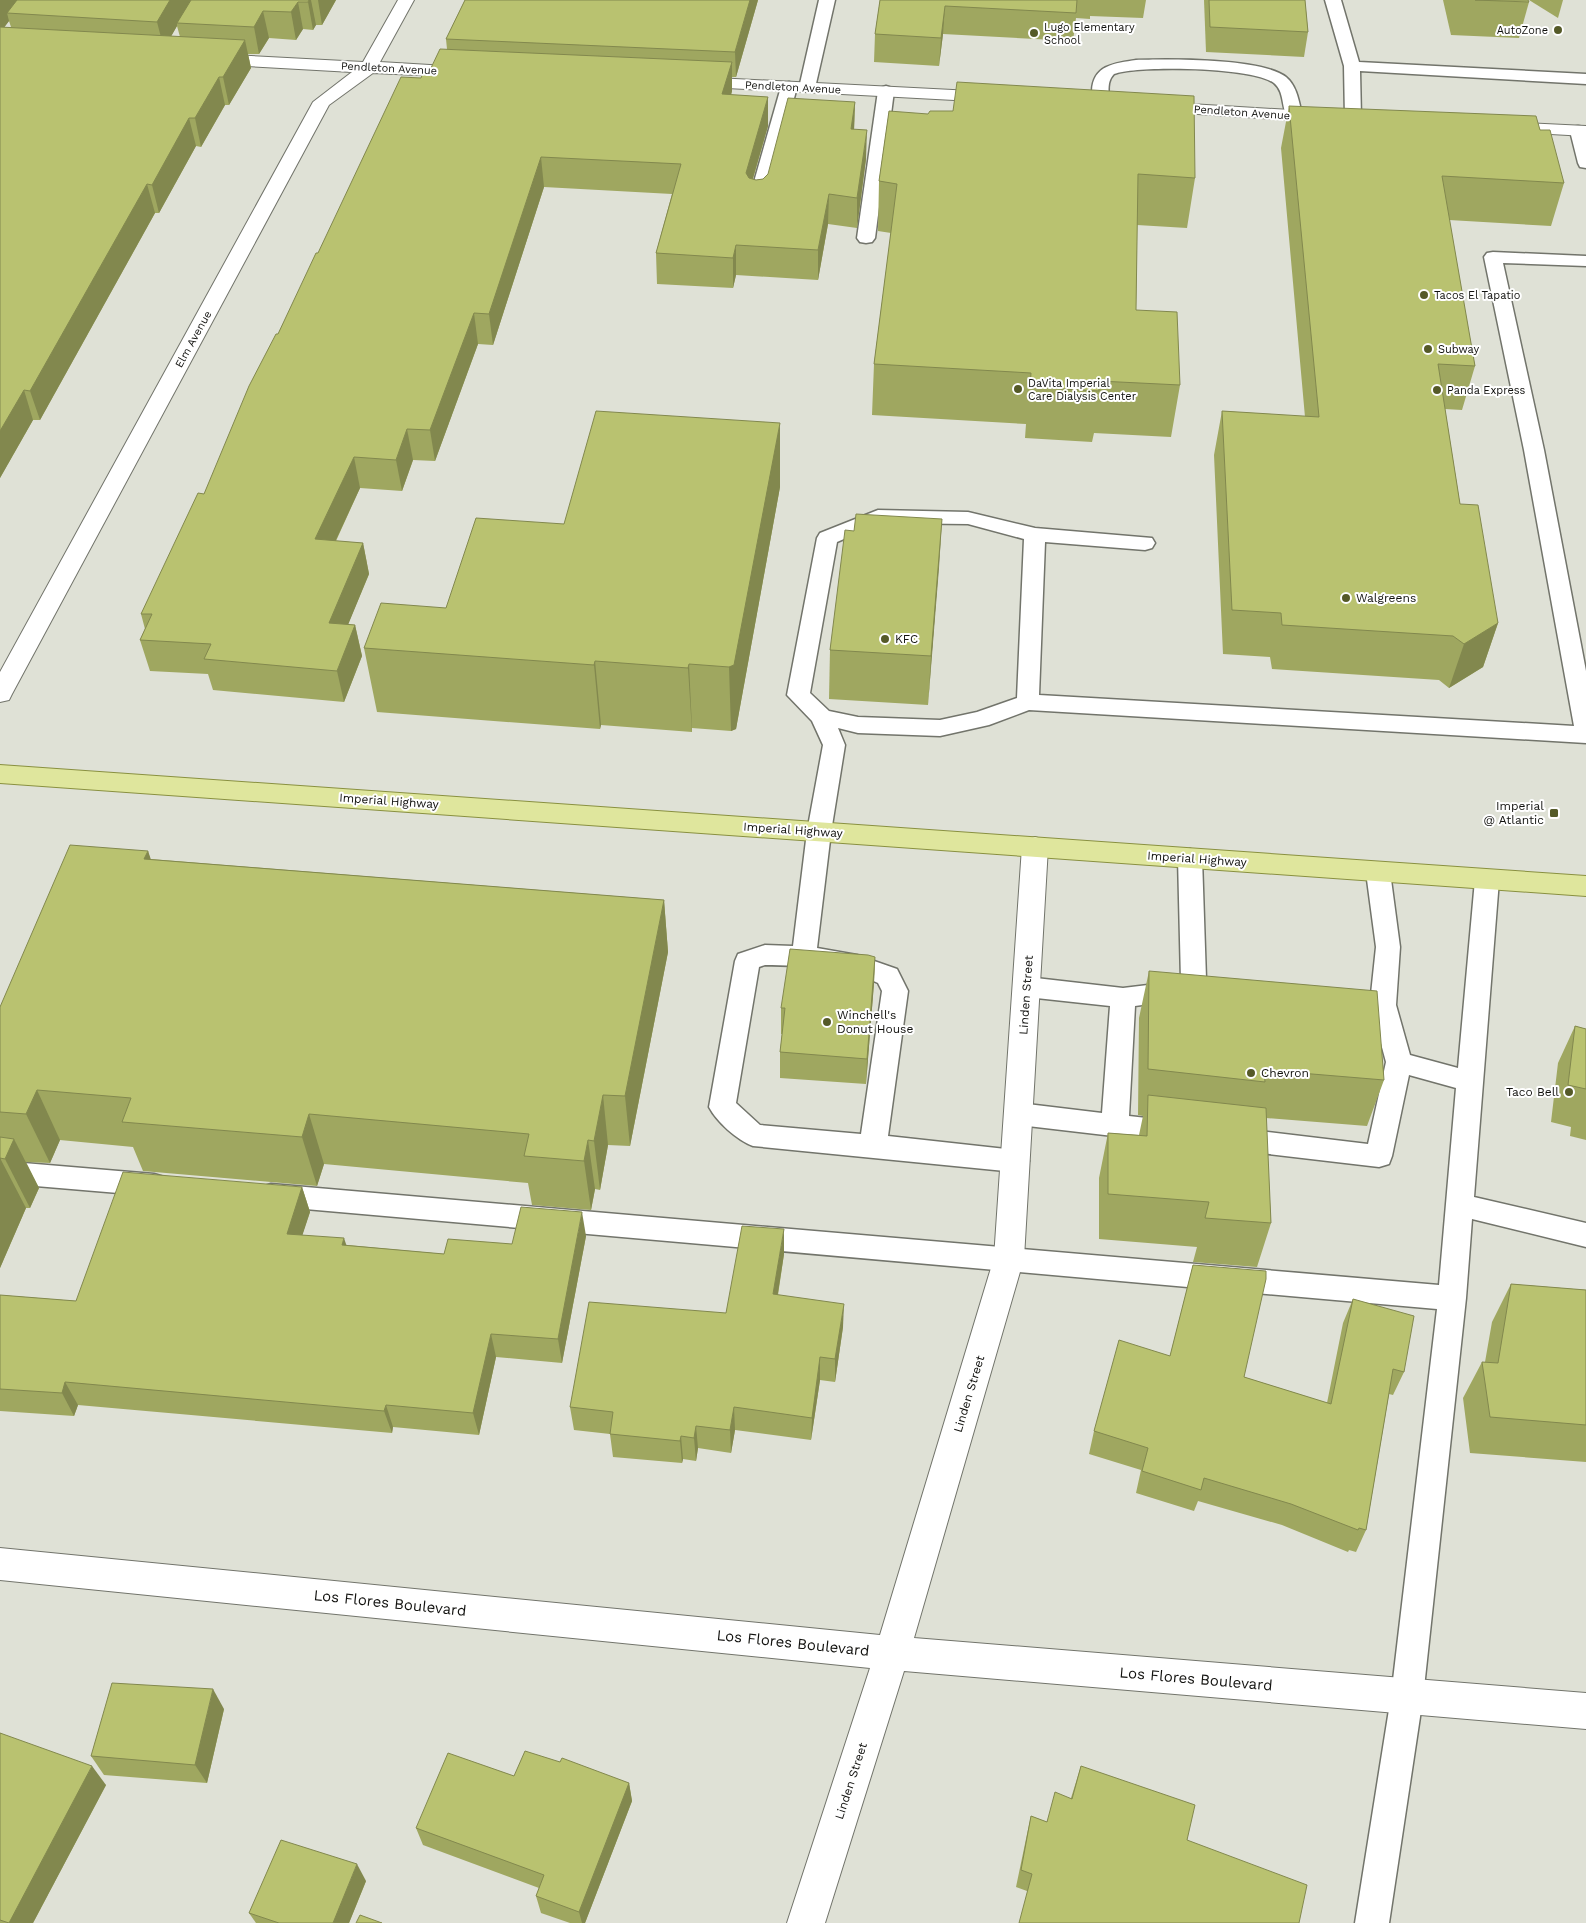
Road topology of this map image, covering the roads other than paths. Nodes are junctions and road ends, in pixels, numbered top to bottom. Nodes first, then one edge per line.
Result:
1 (406, 0) edge
2 (827, 0) edge
3 (1333, 0) edge
4 (199, 58) edge
5 (1352, 66) junction
6 (368, 68) junction
7 (476, 72) edge
8 (1586, 79) edge
9 (681, 82) edge
10 (789, 87) junction
11 (808, 88) junction
12 (886, 91) junction
13 (1012, 98) edge
14 (1080, 102) edge
15 (1100, 103) junction
16 (1119, 104) edge
17 (1138, 106) edge
18 (1294, 115) junction
19 (1353, 118) junction
20 (1373, 120) edge
21 (1490, 126) edge
22 (1582, 131) edge
23 (1586, 163) edge
24 (757, 203) edge
25 (866, 238) dead end
26 (1586, 261) edge
27 (1035, 535) junction
28 (1145, 543) dead end
29 (0, 694) edge
30 (1028, 702) junction
31 (822, 716) junction
32 (1586, 731) edge
33 (1586, 735) edge
34 (0, 774) edge
35 (819, 832) junction
36 (1035, 847) junction
37 (1190, 858) junction
38 (1378, 872) junction
39 (1487, 880) junction
40 (1586, 886) edge
41 (804, 956) junction
42 (1027, 988) junction
43 (1194, 988) junction
44 (1234, 992) edge
45 (1123, 998) junction
46 (1323, 1000) edge
47 (1382, 1005) junction
48 (1399, 1062) junction
49 (1471, 1082) junction
50 (1019, 1114) junction
51 (1115, 1125) junction
52 (873, 1146) junction
53 (1015, 1161) junction
54 (0, 1172) edge
55 (178, 1187) edge
56 (247, 1193) edge
57 (1461, 1206) junction
58 (1586, 1235) edge
59 (1009, 1258) junction
60 (1452, 1298) junction
61 (0, 1564) edge
62 (892, 1653) junction
63 (1406, 1696) junction
64 (1586, 1711) edge
65 (806, 1923) edge
66 (1372, 1923) edge

1 - 6 street, Elm Avenue
2 - 11 lane
3 - 5 lane
4 - 6 street, Pendleton Avenue
5 - 8 lane
5 - 19 lane
6 - 7 street, Pendleton Avenue
6 - 29 street, Elm Avenue
9 - 10 street, Pendleton Avenue
10 - 11 street, Pendleton Avenue
10 - 24 lane
11 - 12 street, Pendleton Avenue
12 - 13 street, Pendleton Avenue
12 - 25 lane
14 - 15 street
15 - 16 street
15 - 18 lane
17 - 18 street, Pendleton Avenue
18 - 19 street, Pendleton Avenue
19 - 20 street, Pendleton Avenue
21 - 22 street
22 - 23 lane
26 - 32 lane
27 - 28 lane
27 - 30 lane
27 - 31 lane
30 - 31 lane
30 - 33 lane
31 - 35 lane
34 - 35 main road, Imperial Highway
35 - 36 main road, Imperial Highway
35 - 41 lane
36 - 37 main road, Imperial Highway
36 - 42 street, Linden Street
37 - 38 main road, Imperial Highway
37 - 43 lane
38 - 39 main road, Imperial Highway
38 - 47 lane
39 - 40 main road, Imperial Highway
39 - 49 lane
41 - 52 lane
41 - 52 lane
42 - 45 lane
42 - 50 street, Linden Street
43 - 44 lane
43 - 45 lane
45 - 51 lane
46 - 47 lane
47 - 48 lane
48 - 49 lane
48 - 51 lane
49 - 57 lane
50 - 51 lane
50 - 53 street, Linden Street
52 - 53 lane
53 - 59 street, Linden Street
54 - 55 lane
56 - 59 lane
57 - 58 lane
57 - 60 lane
59 - 60 lane
59 - 62 street, Linden Street
60 - 63 lane
61 - 62 street, Los Flores Boulevard
62 - 63 street, Los Flores Boulevard
62 - 65 street, Linden Street
63 - 64 street, Los Flores Boulevard
63 - 66 lane

